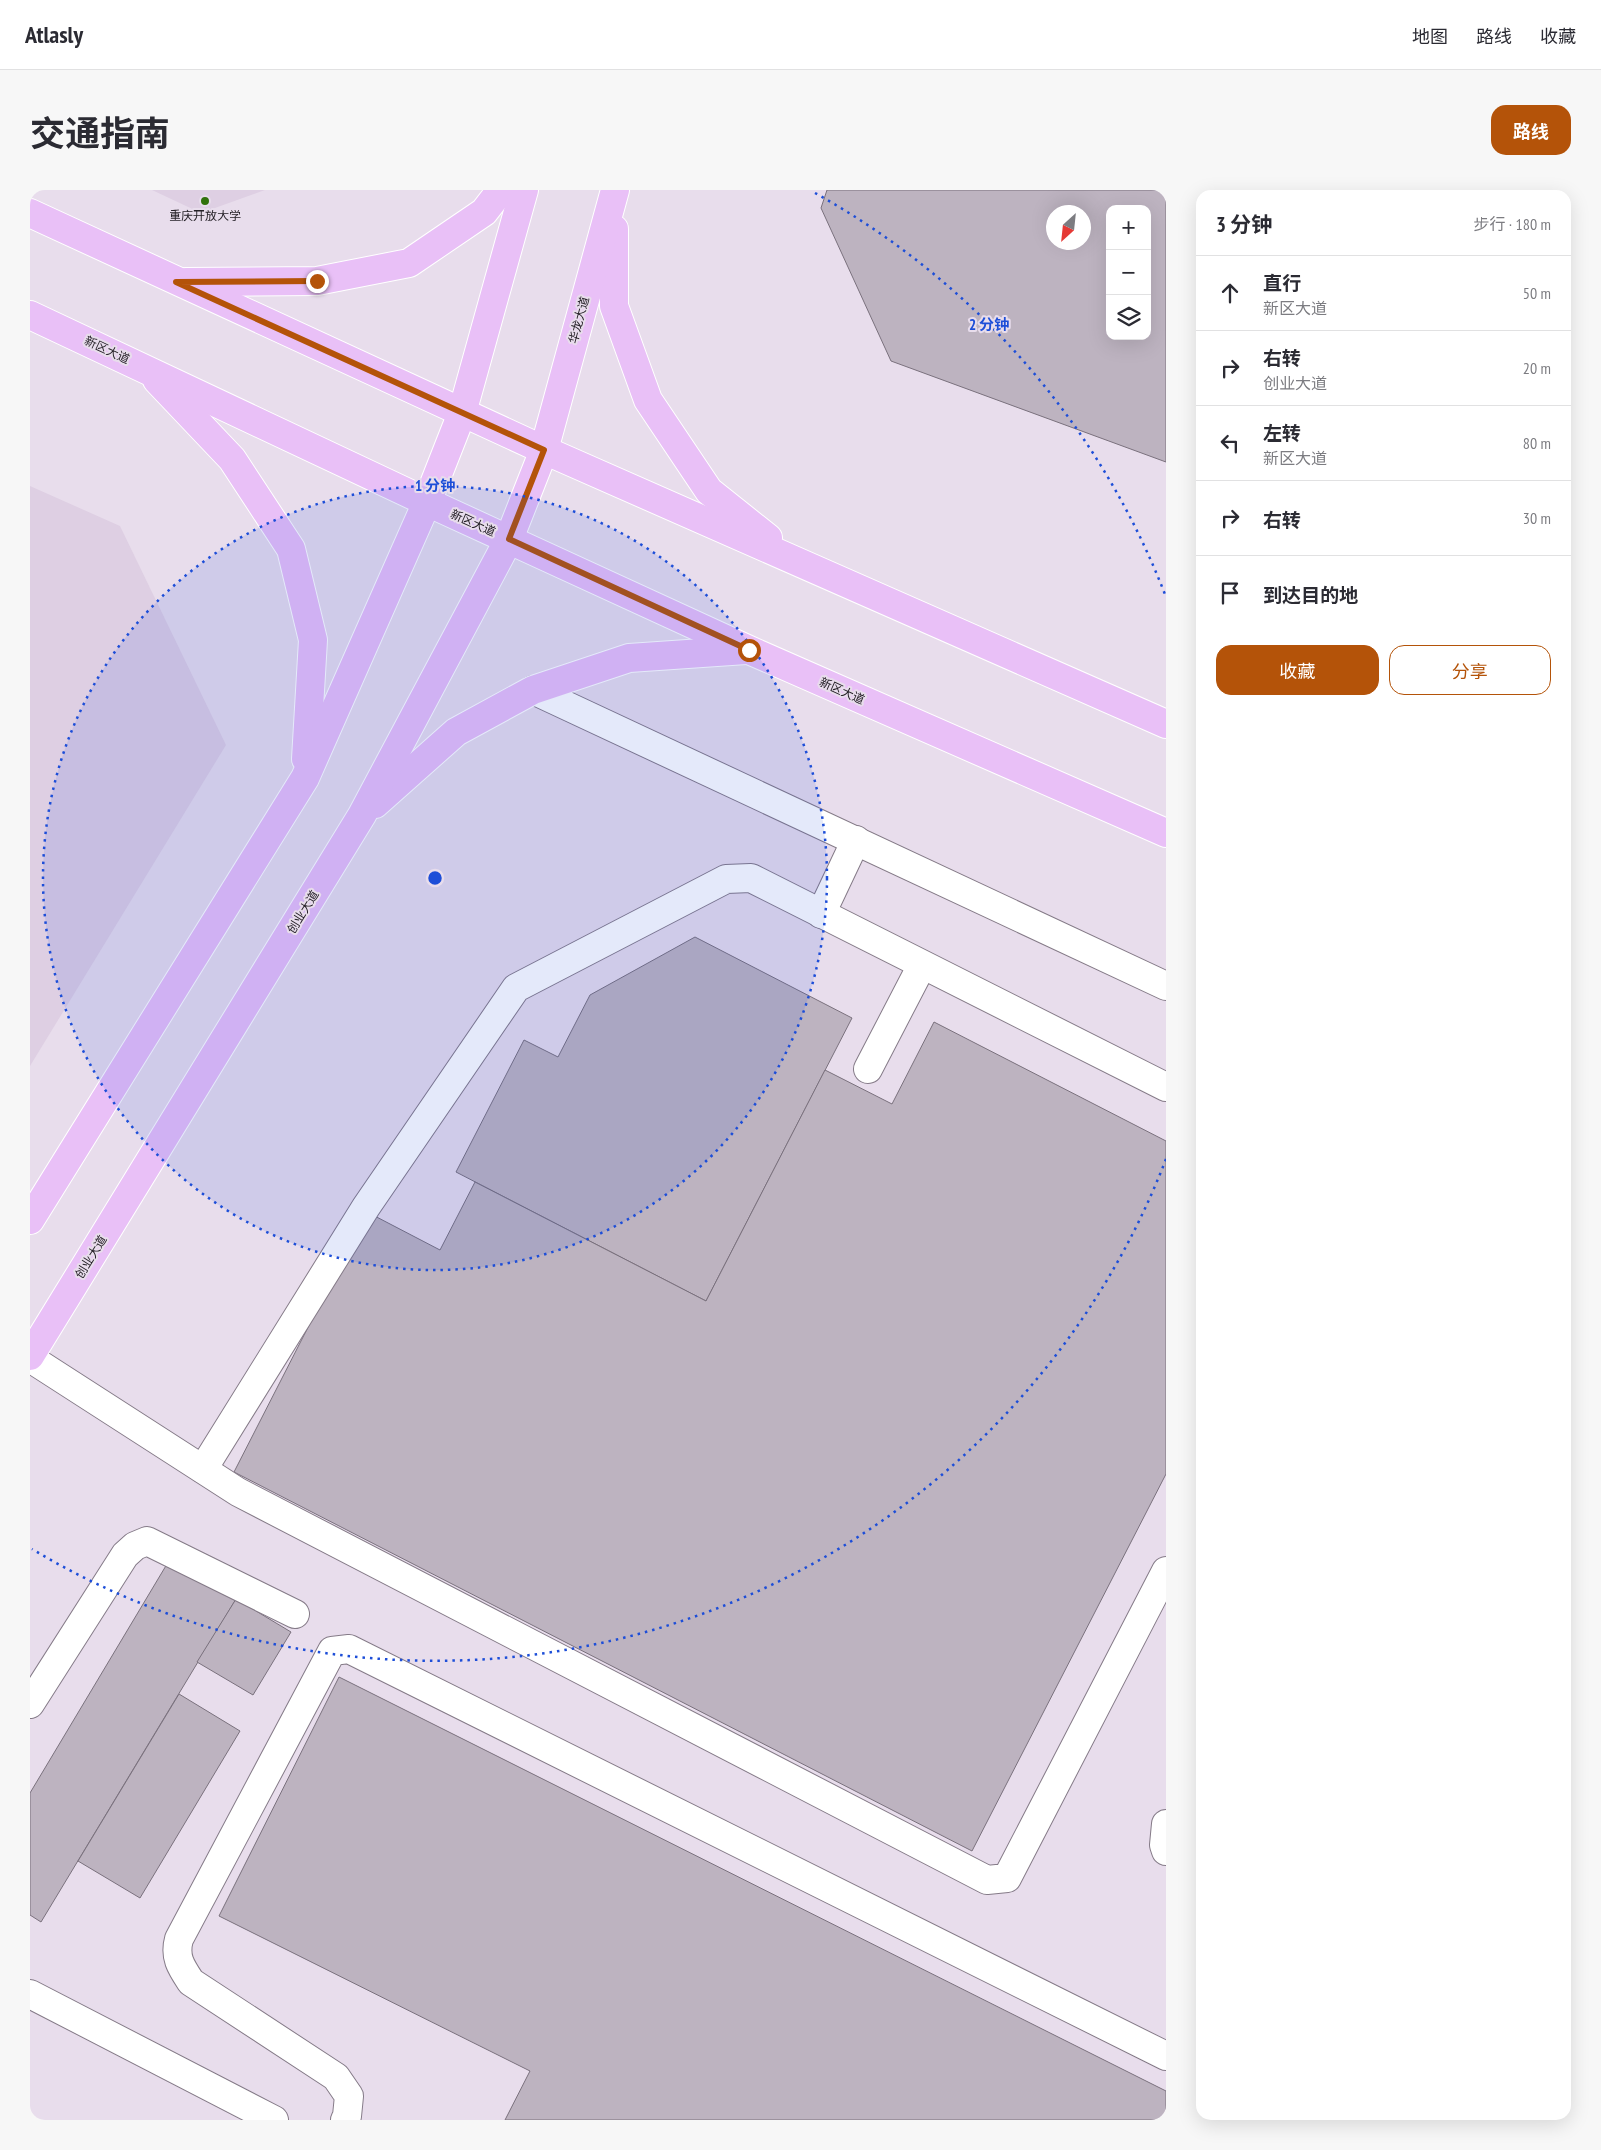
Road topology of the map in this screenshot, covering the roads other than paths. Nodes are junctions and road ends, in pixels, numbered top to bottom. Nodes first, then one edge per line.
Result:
1 (501, 190) edge
2 (524, 190) edge
3 (614, 192) edge
4 (30, 213) edge
5 (176, 282) junction
6 (30, 315) edge
7 (146, 368) junction
8 (462, 413) junction
9 (544, 450) junction
10 (427, 502) junction
11 (509, 539) junction
12 (796, 561) junction
13 (749, 650) junction
14 (533, 690) junction
15 (1166, 724) edge
16 (305, 778) junction
17 (362, 815) junction
18 (1166, 833) edge
19 (856, 840) junction
20 (821, 914) junction
21 (922, 964) junction
22 (1166, 986) edge
23 (868, 1068) dead end
24 (1166, 1087) edge
25 (30, 1220) edge
26 (30, 1357) edge
27 (203, 1469) junction
28 (1166, 1572) edge
29 (295, 1614) dead end
30 (30, 1704) edge
31 (1166, 1824) edge
32 (1166, 1851) edge
33 (30, 1994) edge
34 (1166, 2056) edge
35 (274, 2120) edge
36 (344, 2120) edge

1 - 5 main road
2 - 8 main road
3 - 9 main road, 华龙大道
3 - 12 main road
4 - 5 main road
5 - 8 main road
6 - 7 main road, 新区大道
7 - 10 main road, 新区大道
7 - 16 main road
8 - 9 main road
8 - 10 main road
9 - 11 main road, 创业大道
9 - 12 main road
10 - 11 main road, 新区大道
10 - 16 main road
11 - 13 main road, 新区大道
11 - 17 main road, 创业大道
12 - 15 main road
13 - 14 main road
13 - 18 main road, 新区大道
14 - 17 main road
14 - 19 lane
16 - 25 main road
17 - 26 main road, 创业大道
19 - 20 lane
19 - 22 lane
20 - 21 lane
20 - 27 lane
21 - 23 lane
21 - 24 lane
26 - 27 lane
27 - 28 lane
29 - 30 lane
31 - 32 lane
33 - 35 lane
34 - 36 lane

